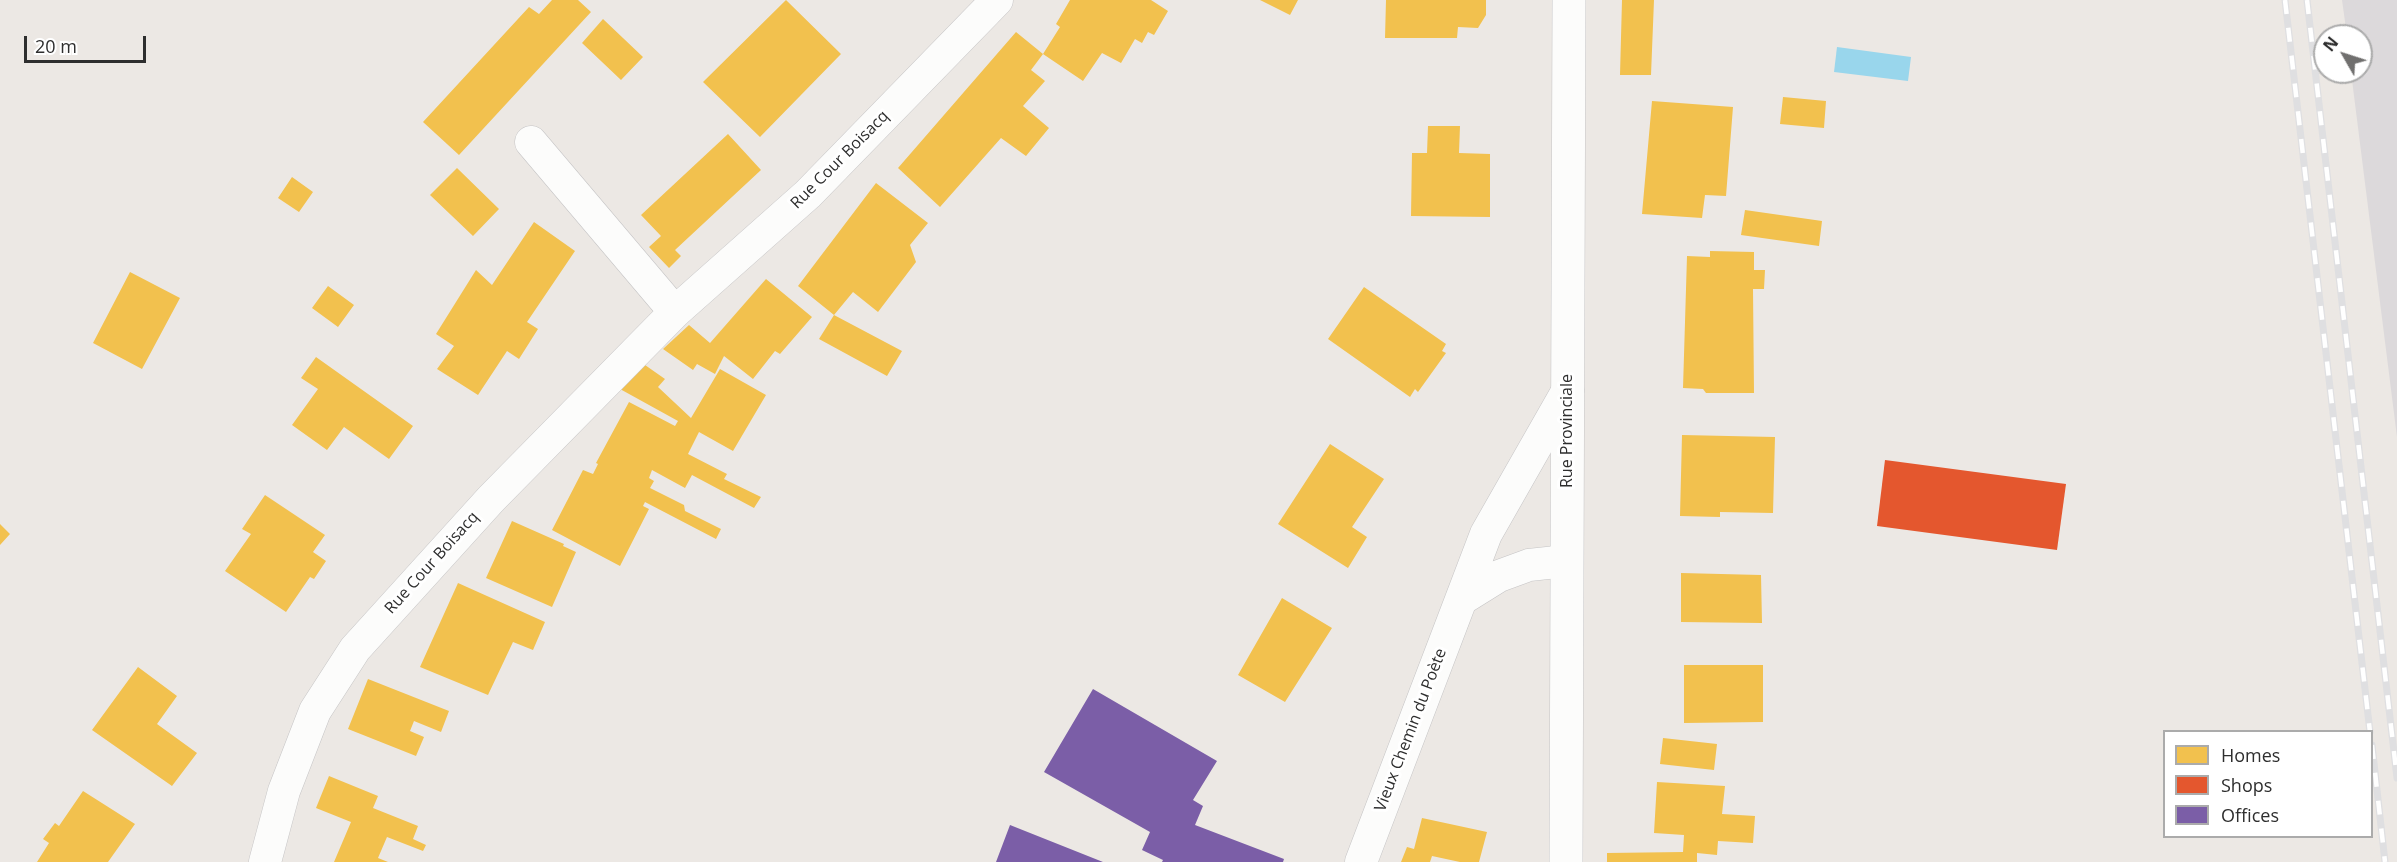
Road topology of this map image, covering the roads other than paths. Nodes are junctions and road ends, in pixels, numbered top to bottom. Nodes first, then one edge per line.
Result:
1 (997, 0) edge
2 (1569, 0) edge
3 (531, 142) dead end
4 (675, 312) junction
5 (1568, 390) junction
6 (1566, 561) junction
7 (1462, 599) junction
8 (265, 862) edge
9 (1361, 862) edge
10 (1566, 862) edge

1 - 4 street, Rue Cour Boisacq
2 - 5 main road, Rue Provinciale
3 - 4 street
4 - 8 street, Rue Cour Boisacq
5 - 6 main road, Rue Provinciale
5 - 7 street
6 - 7 street
6 - 10 main road, Rue Provinciale
7 - 9 street, Vieux Chemin du Poète

